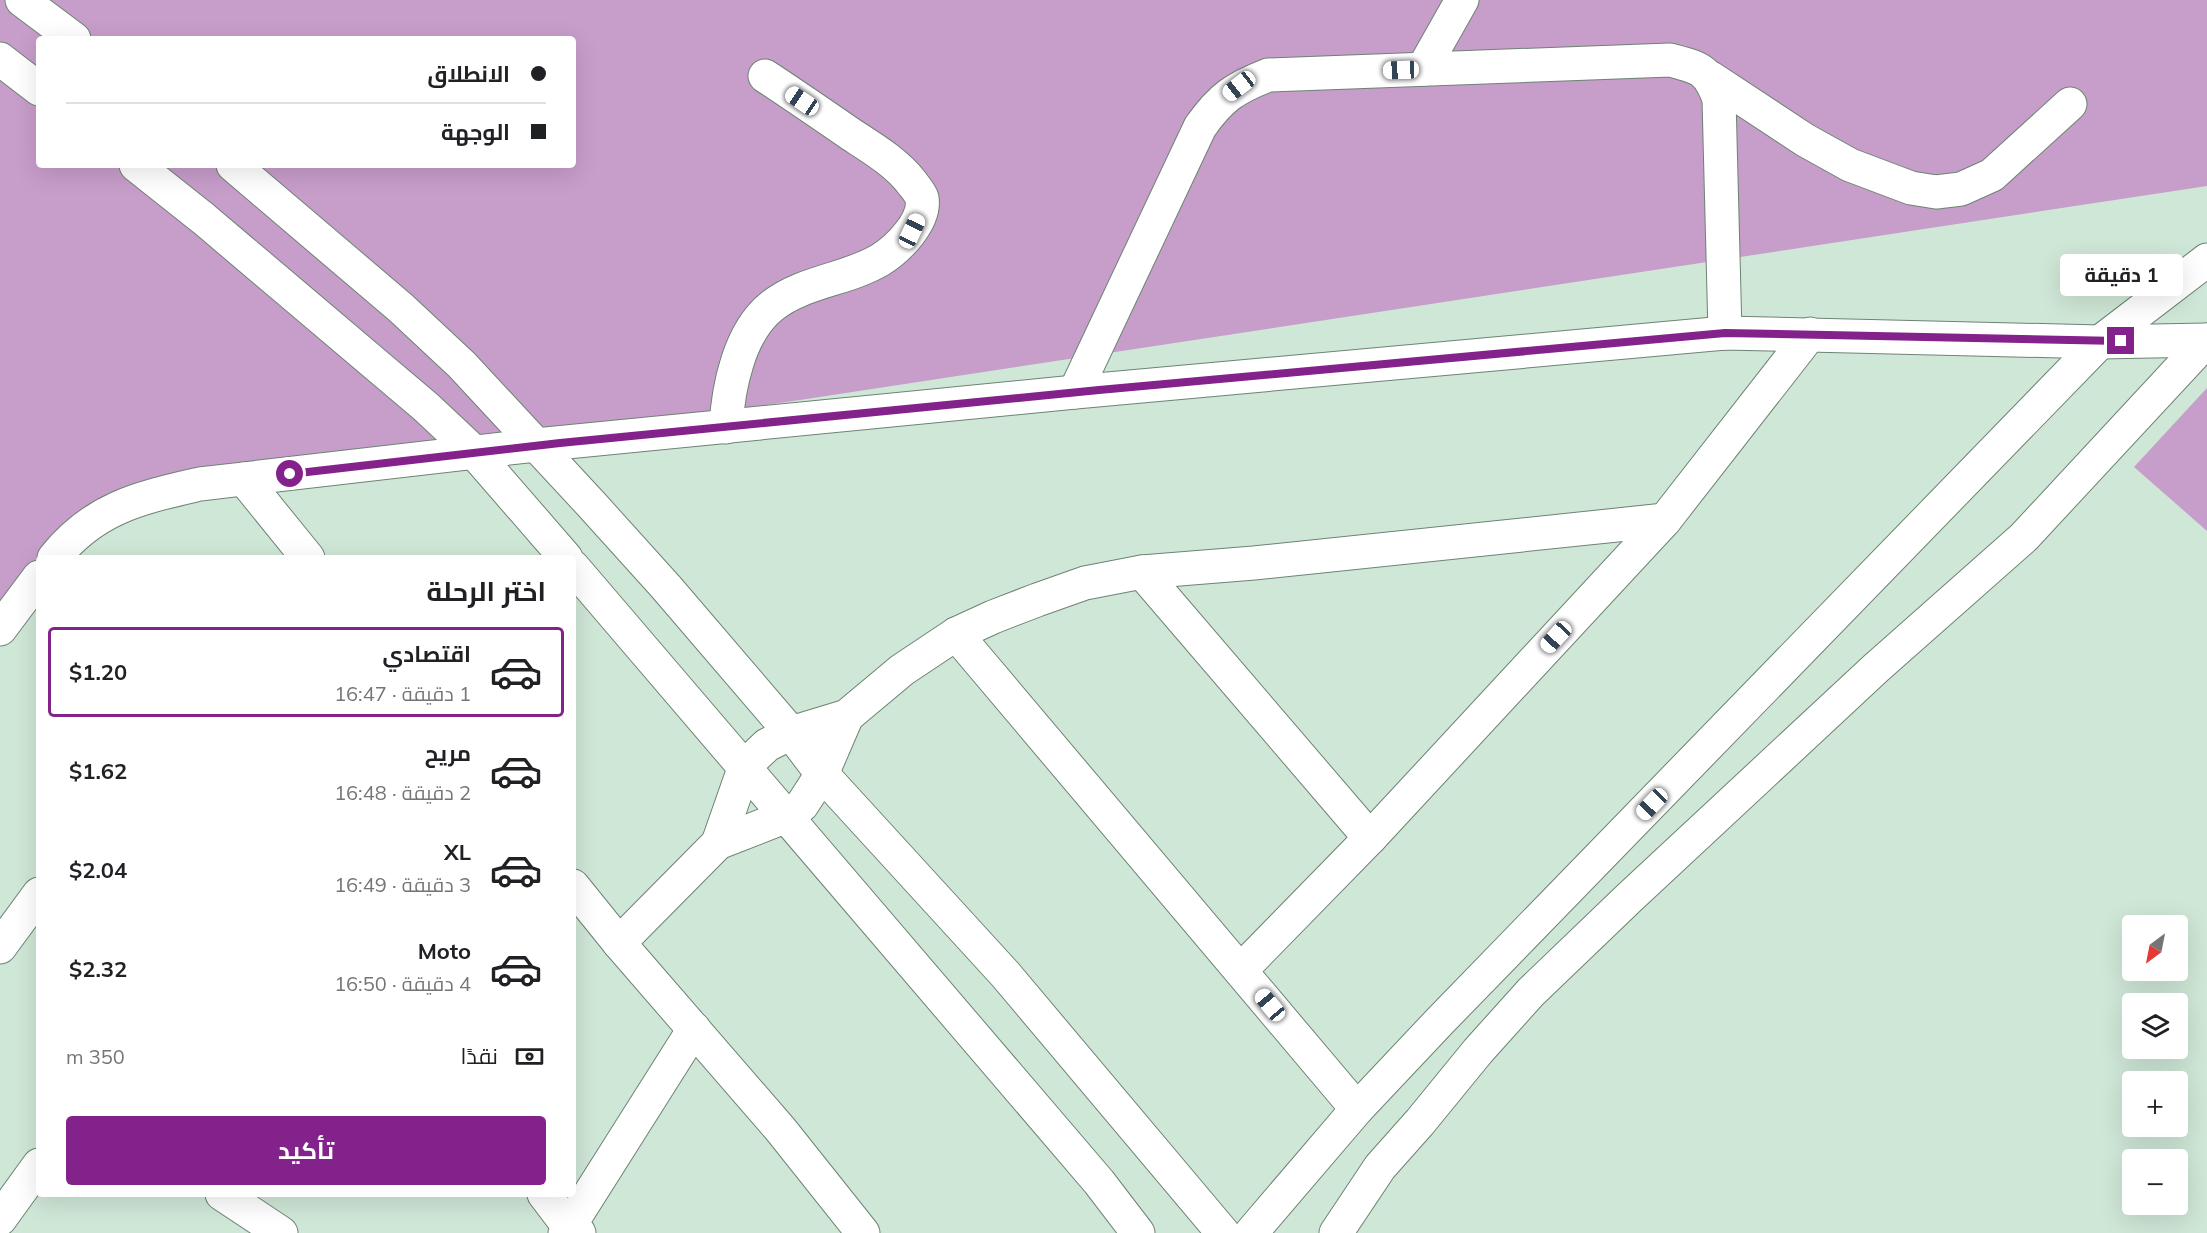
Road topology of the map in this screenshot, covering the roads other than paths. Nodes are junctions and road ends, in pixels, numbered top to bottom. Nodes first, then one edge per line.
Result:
1 (22, 0) edge
2 (1462, 0) edge
3 (70, 36) edge
4 (0, 59) edge
5 (1423, 69) junction
6 (765, 76) dead end
7 (1711, 78) junction
8 (36, 87) edge
9 (2070, 104) dead end
10 (140, 168) edge
11 (237, 168) edge
12 (2207, 260) edge
13 (1725, 333) junction
14 (1810, 334) junction
15 (2207, 340) edge
16 (2100, 342) junction
17 (1076, 392) junction
18 (726, 427) junction
19 (536, 445) junction
20 (474, 452) junction
21 (244, 479) junction
22 (1665, 520) junction
23 (61, 555) edge
24 (306, 555) edge
25 (563, 555) edge
26 (576, 570) edge
27 (1142, 572) junction
28 (36, 581) edge
29 (0, 629) edge
30 (956, 634) junction
31 (847, 716) junction
32 (791, 733) junction
33 (745, 766) junction
34 (822, 774) junction
35 (787, 816) junction
36 (1370, 838) junction
37 (718, 843) junction
38 (576, 890) edge
39 (36, 898) edge
40 (619, 943) junction
41 (0, 947) edge
42 (1241, 970) junction
43 (694, 1029) junction
44 (1357, 1109) junction
45 (36, 1170) edge
46 (227, 1197) edge
47 (546, 1197) edge
48 (0, 1219) edge
49 (571, 1231) edge
50 (281, 1233) edge
51 (863, 1233) edge
52 (1138, 1233) edge
53 (1223, 1233) edge
54 (1251, 1233) edge
55 (1336, 1233) edge

1 - 3 street
2 - 5 street
4 - 8 street
5 - 7 street
5 - 17 street
6 - 18 street
7 - 9 street
7 - 13 street
10 - 20 street
11 - 19 street
12 - 16 street
13 - 14 street
13 - 17 street
14 - 16 street
14 - 22 street
15 - 16 street
15 - 55 street
16 - 44 street
17 - 18 street
18 - 19 street
19 - 20 street
19 - 32 street
20 - 21 street
20 - 25 street
21 - 23 street
21 - 24 street
22 - 27 street
22 - 36 street
26 - 33 street
27 - 30 street
27 - 36 street
28 - 29 street
30 - 31 street
30 - 42 street
31 - 32 street
31 - 34 street
32 - 33 street
32 - 34 street
33 - 35 street
33 - 37 street
34 - 35 street
34 - 53 street
35 - 37 street
35 - 52 street
36 - 42 street
37 - 40 street
38 - 40 street
39 - 41 street
40 - 43 street
42 - 44 street
43 - 49 street
43 - 51 street
44 - 54 street
45 - 48 street
46 - 50 street
47 - 49 street

